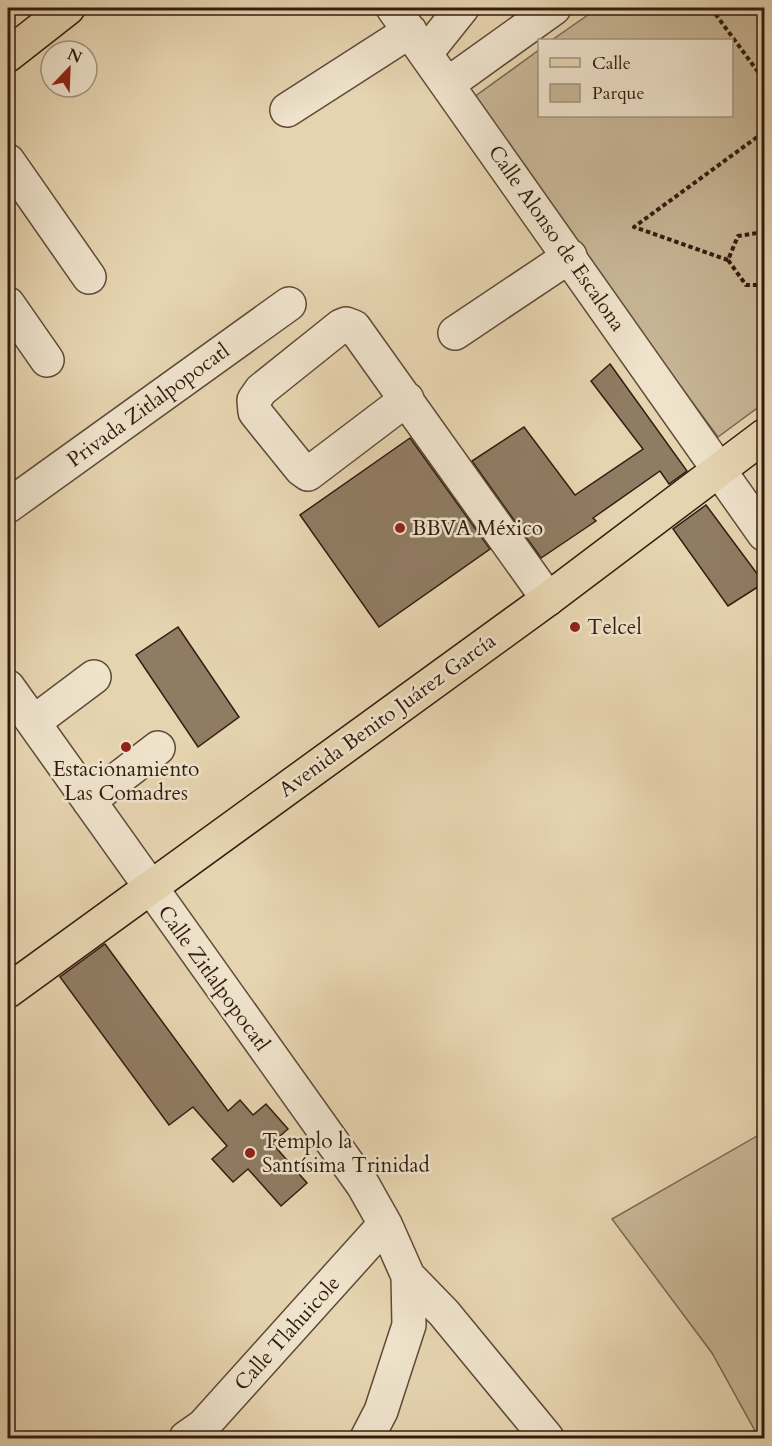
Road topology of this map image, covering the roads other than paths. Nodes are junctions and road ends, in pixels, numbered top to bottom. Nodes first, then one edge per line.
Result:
1 (68, 8) edge
2 (462, 8) edge
3 (554, 8) edge
4 (410, 30) edge
5 (8, 55) edge
6 (448, 84) junction
7 (287, 111) dead end
8 (8, 161) edge
9 (570, 256) junction
10 (88, 277) dead end
11 (8, 304) edge
12 (289, 304) dead end
13 (455, 333) dead end
14 (47, 360) dead end
15 (407, 399) junction
16 (765, 436) edge
17 (721, 469) junction
18 (8, 506) edge
19 (765, 534) edge
20 (548, 599) junction
21 (94, 677) dead end
22 (8, 687) edge
23 (34, 722) junction
24 (158, 748) dead end
25 (88, 801) junction
26 (148, 887) junction
27 (8, 991) edge
28 (385, 1224) junction
29 (408, 1276) junction
30 (186, 1438) edge
31 (367, 1438) edge
32 (547, 1438) edge

1 - 5 main road
2 - 4 street
3 - 6 street
4 - 6 street, Calle Alonso de Escalona
4 - 7 street
6 - 9 street, Calle Alonso de Escalona
8 - 10 street
9 - 13 street
9 - 17 street, Calle Alonso de Escalona
11 - 14 street
12 - 18 street, Privada Zitlalpopocatl
15 - 15 street
15 - 20 street
16 - 17 main road, Avenida Benito Juárez García
17 - 19 street, Calle Alonso de Escalona
17 - 20 main road, Avenida Benito Juárez García
20 - 26 main road, Avenida Benito Juárez García
21 - 23 street
22 - 23 street, Calle Zitlalpopocatl
23 - 25 street, Calle Zitlalpopocatl
24 - 25 street
25 - 26 street, Calle Zitlalpopocatl
26 - 27 main road, Avenida Benito Juárez García
26 - 28 street, Calle Zitlalpopocatl
28 - 29 street, Calle Zitlalpopocatl
28 - 30 street, Calle Tlahuicole
29 - 31 street
29 - 32 street

